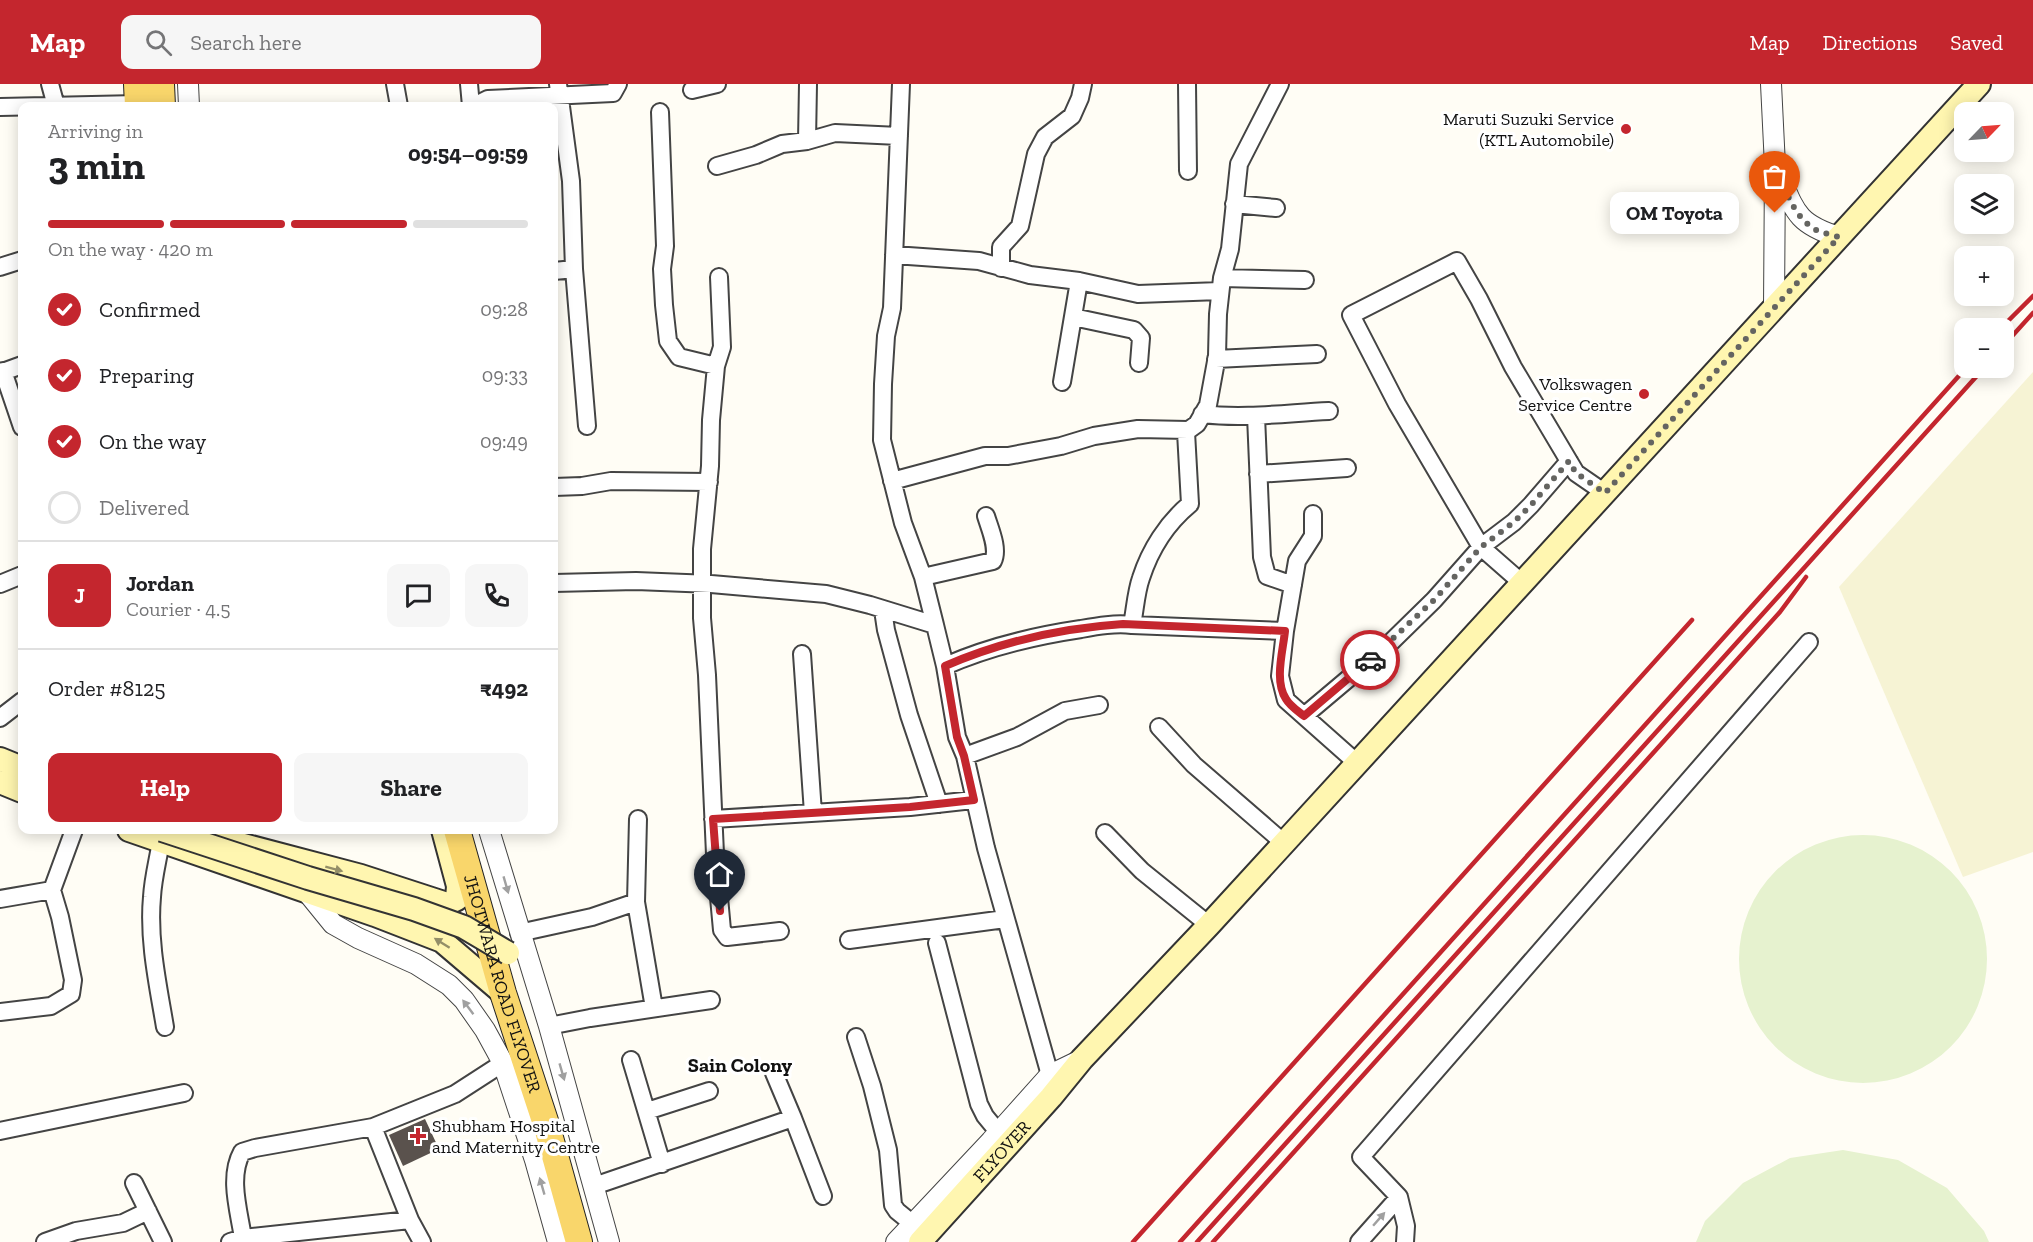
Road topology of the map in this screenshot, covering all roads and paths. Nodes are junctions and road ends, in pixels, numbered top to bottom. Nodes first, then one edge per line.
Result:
1 (50, 84) edge
2 (161, 84) edge
3 (188, 84) edge
4 (395, 84) edge
5 (469, 84) edge
6 (618, 84) edge
7 (717, 84) edge
8 (808, 84) edge
9 (901, 84) edge
10 (1083, 84) edge
11 (1187, 84) edge
12 (1280, 84) edge
13 (1771, 84) edge
14 (1979, 84) edge
15 (558, 90) edge
16 (692, 90) dead end
17 (144, 100) edge
18 (55, 102) edge
19 (115, 102) edge
20 (189, 102) edge
21 (398, 102) edge
22 (472, 102) edge
23 (482, 102) edge
24 (0, 107) edge
25 (18, 107) edge
26 (660, 112) dead end
27 (899, 136) junction
28 (807, 141) junction
29 (717, 166) dead end
30 (1775, 166) junction
31 (1188, 171) dead end
32 (1234, 204) junction
33 (1276, 208) dead end
34 (1839, 237) junction
35 (894, 255) junction
36 (18, 262) edge
37 (0, 267) edge
38 (1001, 268) junction
39 (574, 269) junction
40 (558, 271) edge
41 (719, 277) dead end
42 (1305, 280) dead end
43 (1079, 281) junction
44 (1221, 285) junction
45 (1774, 308) junction
46 (1073, 317) junction
47 (1317, 354) dead end
48 (1216, 359) junction
49 (1139, 363) dead end
50 (18, 366) edge
51 (716, 366) junction
52 (2, 372) edge
53 (1062, 382) dead end
54 (1329, 411) dead end
55 (1203, 414) junction
56 (18, 416) edge
57 (1256, 416) junction
58 (587, 426) dead end
59 (1188, 430) junction
60 (1569, 461) junction
61 (1347, 468) dead end
62 (1258, 474) junction
63 (892, 481) junction
64 (709, 482) junction
65 (558, 487) edge
66 (1605, 493) junction
67 (1313, 514) dead end
68 (986, 516) dead end
69 (1481, 547) junction
70 (18, 577) edge
71 (923, 578) junction
72 (558, 583) edge
73 (1522, 583) junction
74 (0, 584) edge
75 (702, 584) junction
76 (1293, 585) junction
77 (883, 610) junction
78 (934, 625) junction
79 (1132, 625) junction
80 (1285, 631) junction
81 (1809, 642) dead end
82 (802, 654) dead end
83 (945, 666) junction
84 (18, 703) edge
85 (1099, 705) dead end
86 (1304, 716) junction
87 (0, 718) edge
88 (1159, 727) dead end
89 (964, 756) junction
90 (0, 759) edge
91 (1357, 763) junction
92 (18, 766) edge
93 (0, 771) edge
94 (18, 778) edge
95 (0, 782) edge
96 (18, 789) edge
97 (974, 800) junction
98 (939, 804) junction
99 (813, 813) junction
100 (638, 819) dead end
101 (713, 819) junction
102 (1105, 833) dead end
103 (73, 834) edge
104 (444, 834) edge
105 (458, 834) edge
106 (474, 834) edge
107 (490, 834) edge
108 (161, 835) edge
109 (233, 836) edge
110 (1284, 843) junction
111 (52, 890) junction
112 (307, 892) junction
113 (0, 900) edge
114 (636, 902) junction
115 (1005, 919) junction
116 (1209, 925) junction
117 (780, 932) dead end
118 (849, 940) dead end
119 (514, 943) junction
120 (937, 943) dead end
121 (504, 993) junction
122 (711, 1000) dead end
123 (654, 1008) junction
124 (0, 1012) edge
125 (549, 1026) junction
126 (165, 1027) dead end
127 (856, 1037) dead end
128 (631, 1060) dead end
129 (503, 1063) junction
130 (774, 1073) dead end
131 (1050, 1086) junction
132 (709, 1091) dead end
133 (184, 1093) dead end
134 (647, 1111) junction
135 (793, 1118) junction
136 (373, 1127) junction
137 (0, 1131) edge
138 (999, 1133) junction
139 (662, 1164) junction
140 (134, 1183) dead end
141 (594, 1186) junction
142 (823, 1196) dead end
143 (1399, 1197) junction
144 (148, 1211) junction
145 (410, 1220) junction
146 (916, 1233) edge
147 (236, 1240) edge
148 (45, 1242) edge
149 (163, 1242) edge
150 (422, 1242) edge
151 (558, 1242) edge
152 (579, 1242) edge
153 (592, 1242) edge
154 (609, 1242) edge
155 (896, 1242) edge
156 (1359, 1242) edge
157 (1405, 1242) edge

1 - 18 street
2 - 17 main road
3 - 20 street
4 - 21 street
5 - 22 street
6 - 15 street
7 - 16 street
8 - 28 street
9 - 27 street
10 - 38 street
11 - 31 street
12 - 32 street
13 - 30 street
14 - 34 main road, FLYOVER
15 - 23 street
15 - 39 street
17 - 19 street
24 - 25 street
26 - 51 street
27 - 28 street
27 - 35 street
28 - 29 street
30 - 34 street
30 - 45 street
32 - 33 street
32 - 44 street
34 - 45 main road, FLYOVER
35 - 38 street
35 - 63 street
36 - 37 street
38 - 43 street
39 - 40 street
39 - 58 street
41 - 51 street
42 - 44 street
43 - 44 street
43 - 46 street
44 - 48 street
45 - 66 main road, FLYOVER
46 - 49 street
46 - 53 street
47 - 48 street
48 - 55 street
50 - 52 street
51 - 64 street
52 - 56 street
54 - 57 street
55 - 57 street
55 - 59 street
57 - 62 street
59 - 63 street
59 - 79 street
60 - 66 street
60 - 69 street
60 - 69 street
61 - 62 street
62 - 76 street
63 - 71 street
64 - 65 street
64 - 75 street
66 - 73 main road, FLYOVER
67 - 76 street
68 - 71 street
69 - 73 street
69 - 86 street
70 - 74 street
71 - 78 street
72 - 75 street
73 - 91 main road, FLYOVER
75 - 77 street
75 - 101 street
76 - 80 street
77 - 78 street
77 - 98 street
78 - 83 street
79 - 80 street
79 - 83 street
80 - 86 street
81 - 143 street
82 - 99 street
83 - 89 street
84 - 87 street
85 - 89 street
86 - 91 street
88 - 110 street
89 - 97 street
90 - 92 main road
91 - 110 main road, FLYOVER
93 - 94 main road
95 - 96 main road
97 - 98 street
97 - 115 street
98 - 99 street
99 - 101 street
100 - 114 street
101 - 117 street
102 - 116 street
103 - 111 street
109 -> 104 main road
105 - 121 main road, JHOTWARA ROAD FLYOVER
106 - 119 main road, JHOTWARA ROAD FLYOVER
107 -> 119 street
108 - 112 main road
108 - 119 main road, bridge
108 - 126 street
110 - 116 main road, FLYOVER
111 - 113 street
111 - 124 street
121 -> 112 main road
129 -> 112 street
114 - 119 street
114 - 123 street
115 - 118 street
115 - 131 street
116 - 131 main road, FLYOVER
119 - 125 street
119 - 153 main road, JHOTWARA ROAD FLYOVER
120 - 138 street
121 - 152 main road, JHOTWARA ROAD FLYOVER
122 - 123 street
123 - 125 street
125 -> 141 street
127 - 146 street
128 - 134 street
129 - 136 street
151 -> 129 street
130 - 135 street
131 - 138 street
131 - 146 main road, FLYOVER
132 - 134 street
133 - 137 street
134 - 139 street
135 - 139 street
135 - 142 street
136 - 145 street
136 - 147 street
138 - 146 street
139 - 141 street
140 - 144 street
141 - 154 street
156 -> 143 street
143 - 157 street
144 - 148 street
144 - 149 street
145 - 147 street
145 - 150 street
146 - 155 street

